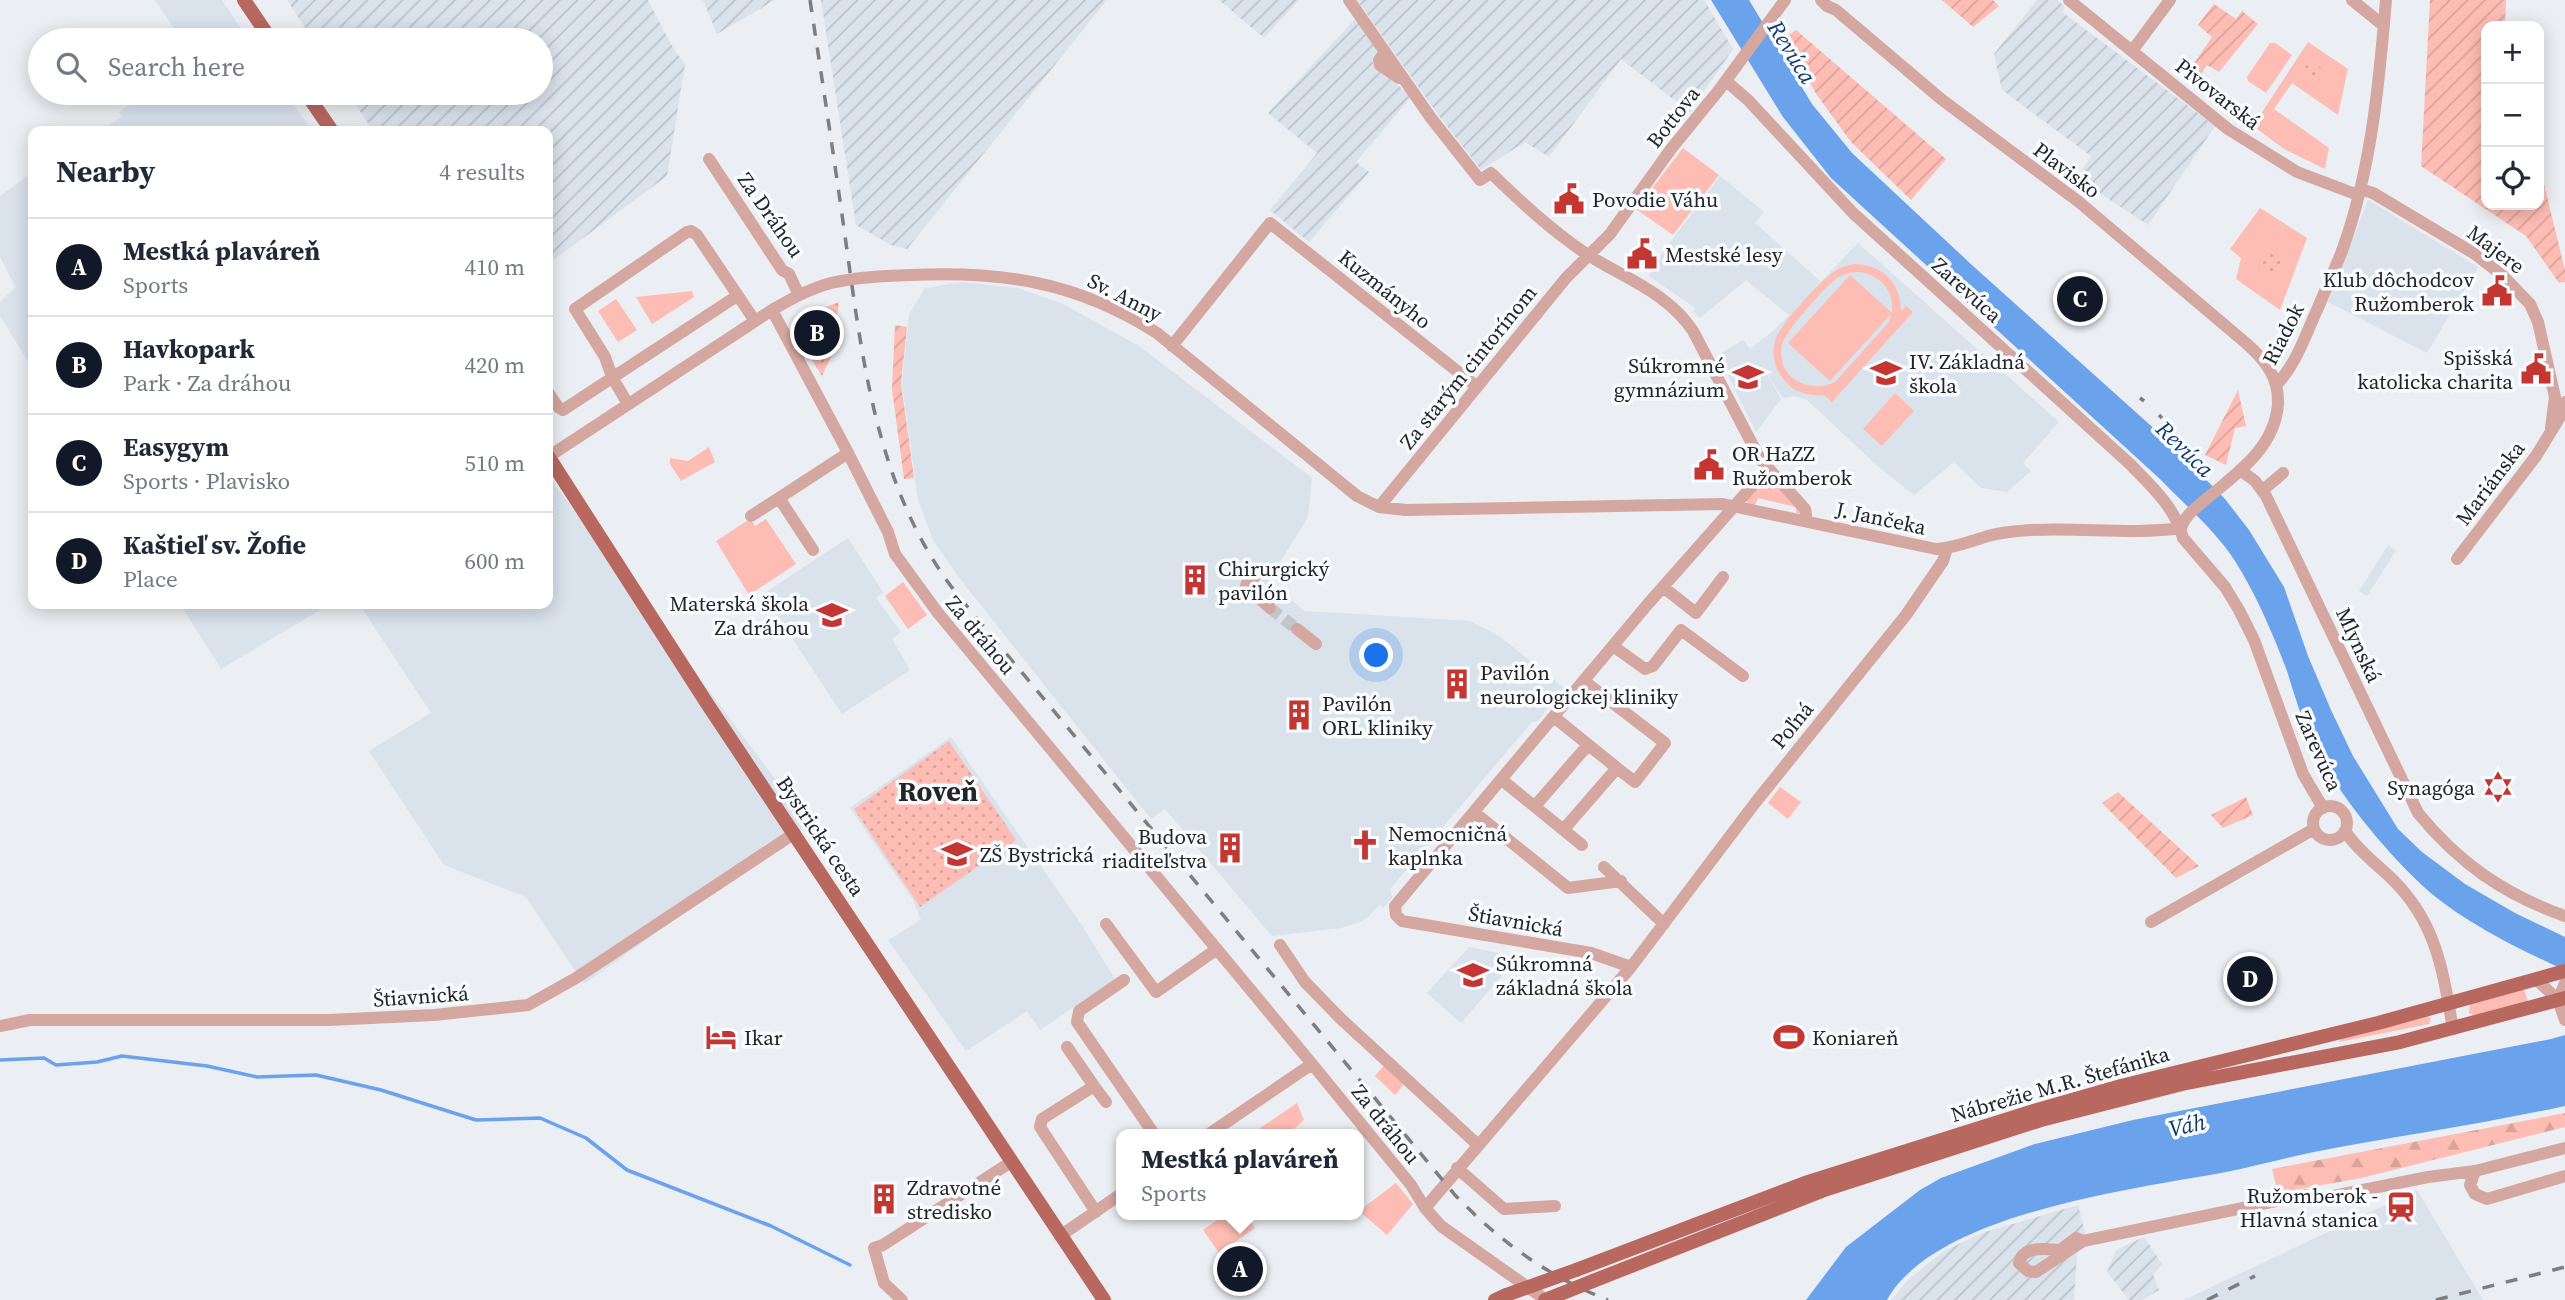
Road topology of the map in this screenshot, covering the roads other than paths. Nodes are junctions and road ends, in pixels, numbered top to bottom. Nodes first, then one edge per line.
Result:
1 (244, 0) edge
2 (1349, 0) edge
3 (1785, 0) edge
4 (1821, 0) edge
5 (2069, 0) edge
6 (2170, 0) edge
7 (2352, 0) edge
8 (2386, 0) edge
9 (1834, 5) edge
10 (2383, 25) junction
11 (263, 28) edge
12 (2132, 51) junction
13 (1726, 80) junction
14 (314, 105) edge
15 (329, 126) edge
16 (709, 159) dead end
17 (2359, 192) junction
18 (1589, 256) junction
19 (799, 295) junction
20 (737, 296) junction
21 (772, 310) junction
22 (755, 321) junction
23 (1172, 346) junction
24 (612, 377) junction
25 (2276, 385) junction
26 (1476, 386) junction
27 (553, 400) edge
28 (2565, 402) edge
29 (628, 404) junction
30 (2551, 428) junction
31 (848, 453) junction
32 (553, 454) edge
33 (553, 465) edge
34 (1768, 468) junction
35 (2240, 470) junction
36 (2283, 473) dead end
37 (2263, 490) junction
38 (779, 498) junction
39 (1734, 506) junction
40 (1379, 507) junction
41 (751, 516) dead end
42 (1807, 522) junction
43 (2181, 528) junction
44 (1947, 548) junction
45 (813, 550) dead end
46 (2457, 559) dead end
47 (1723, 577) dead end
48 (1254, 579) dead end
49 (1663, 587) junction
50 (1270, 608) tunnel mouth
51 (1297, 629) tunnel mouth
52 (1316, 644) dead end
53 (1613, 646) junction
54 (1742, 676) dead end
55 (1584, 681) junction
56 (1554, 717) junction
57 (1588, 745) junction
58 (1616, 768) junction
59 (1502, 780) junction
60 (1535, 806) junction
61 (2323, 808) junction
62 (1475, 813) junction
63 (1564, 829) junction
64 (2314, 829) junction
65 (2345, 831) junction
66 (795, 833) junction
67 (1583, 845) dead end
68 (1604, 867) dead end
69 (1621, 881) junction
70 (2565, 916) edge
71 (2151, 922) dead end
72 (1106, 924) dead end
73 (1664, 924) junction
74 (1280, 945) dead end
75 (1217, 949) junction
76 (1631, 967) junction
77 (2564, 975) edge
78 (2536, 979) junction
79 (1122, 982) dead end
80 (2561, 999) edge
81 (2448, 1003) junction
82 (2565, 1020) edge
83 (0, 1026) edge
84 (2453, 1029) junction
85 (1067, 1047) dead end
86 (1312, 1064) junction
87 (1094, 1086) junction
88 (1105, 1102) dead end
89 (1151, 1129) edge
90 (1216, 1129) edge
91 (1477, 1144) junction
92 (2565, 1148) edge
93 (1011, 1162) junction
94 (1457, 1168) junction
95 (2475, 1171) junction
96 (2565, 1177) edge
97 (1116, 1198) edge
98 (1555, 1206) dead end
99 (1425, 1208) junction
100 (1096, 1212) junction
101 (1060, 1236) junction
102 (2083, 1241) dead end
103 (1501, 1298) edge
104 (902, 1300) edge
105 (1104, 1300) edge
106 (1546, 1300) edge

1 - 11 main road
2 - 18 street
3 - 13 street, Bottova
4 - 9 street, Plavisko
5 - 12 street, Pivovarská
6 - 12 street
7 - 10 street
8 - 10 street, Riadok
9 - 25 street, Plavisko
10 - 17 street, Riadok
12 - 17 street, Pivovarská
13 - 18 street, Bottova
13 - 43 street, Zarevúca
14 - 15 main road
16 - 19 street, Za Dráhou
17 - 25 street, Riadok
17 - 30 street, Majere
18 - 26 street, Za starým cintorínom
18 - 34 street
19 - 21 street, Bystrická cesta
19 - 23 street, Sv. Anny
20 - 22 street
20 - 24 street
20 - 24 street
21 - 22 street, Bystrická cesta
21 - 31 street, Za dráhou
22 - 29 street, Bystrická cesta
23 - 26 street, Kuzmányho
23 - 40 street, Sv. Anny
24 - 27 street
24 - 29 street
25 - 35 street, Riadok
26 - 40 street, Za starým cintorínom
28 - 30 street, Mariánska
29 - 32 street, Bystrická cesta
30 - 46 street, Mariánska
31 - 38 street
31 - 75 street, Za dráhou
33 - 66 main road, Bystrická cesta
34 - 39 street
34 - 42 street
35 - 37 street, Mlynská
35 - 43 street, Riadok
36 - 37 street
37 - 70 street, Mlynská
38 - 41 street
38 - 45 street
39 - 40 street, J. Jančeka
39 - 42 street, J. Jančeka
39 - 49 street
42 - 44 street, J. Jančeka
43 - 44 street
43 - 61 street, Zarevúca
44 - 73 street, Poľná
47 - 49 street
48 - 50 street
49 - 53 street
51 - 52 street
53 - 54 street
53 - 55 street
55 - 56 street
55 - 58 street
56 - 57 street
56 - 59 street
57 - 58 street
57 - 60 street
58 - 63 street
59 - 60 street
59 - 62 street
60 - 63 street
61 - 64 street, Zarevúca
61 - 65 street, Zarevúca
62 - 69 street
62 - 76 street, Štiavnická
63 - 67 street
64 - 65 street
64 - 71 street
65 - 81 street, Zarevúca
66 - 83 street, Štiavnická
66 - 93 main road, Bystrická cesta
68 - 69 street
69 - 73 street
72 - 75 street
73 - 76 street, Poľná
74 - 91 street
75 - 86 street, Za dráhou
76 - 91 street, Poľná
77 - 78 main road, Nábrežie M.R. Štefánika
77 - 80 street
78 - 80 street
78 - 81 main road, Nábrežie M.R. Štefánika
79 - 89 street
80 - 82 street
80 - 84 main road, Nábrežie M.R. Štefánika
81 - 84 street, Zarevúca
81 - 103 main road, Nábrežie M.R. Štefánika, bridge
84 - 106 main road, Nábrežie M.R. Štefánika, bridge
85 - 87 street
86 - 90 street
86 - 99 street, Za dráhou
87 - 88 street
87 - 100 street
91 - 94 street, Poľná
92 - 95 street
93 - 101 main road, Bystrická cesta
93 - 104 street
94 - 98 street
94 - 99 street, Poľná
95 - 96 street
95 - 102 street
97 - 100 street
99 - 106 street, Za dráhou
100 - 101 street
101 - 105 main road, Bystrická cesta

